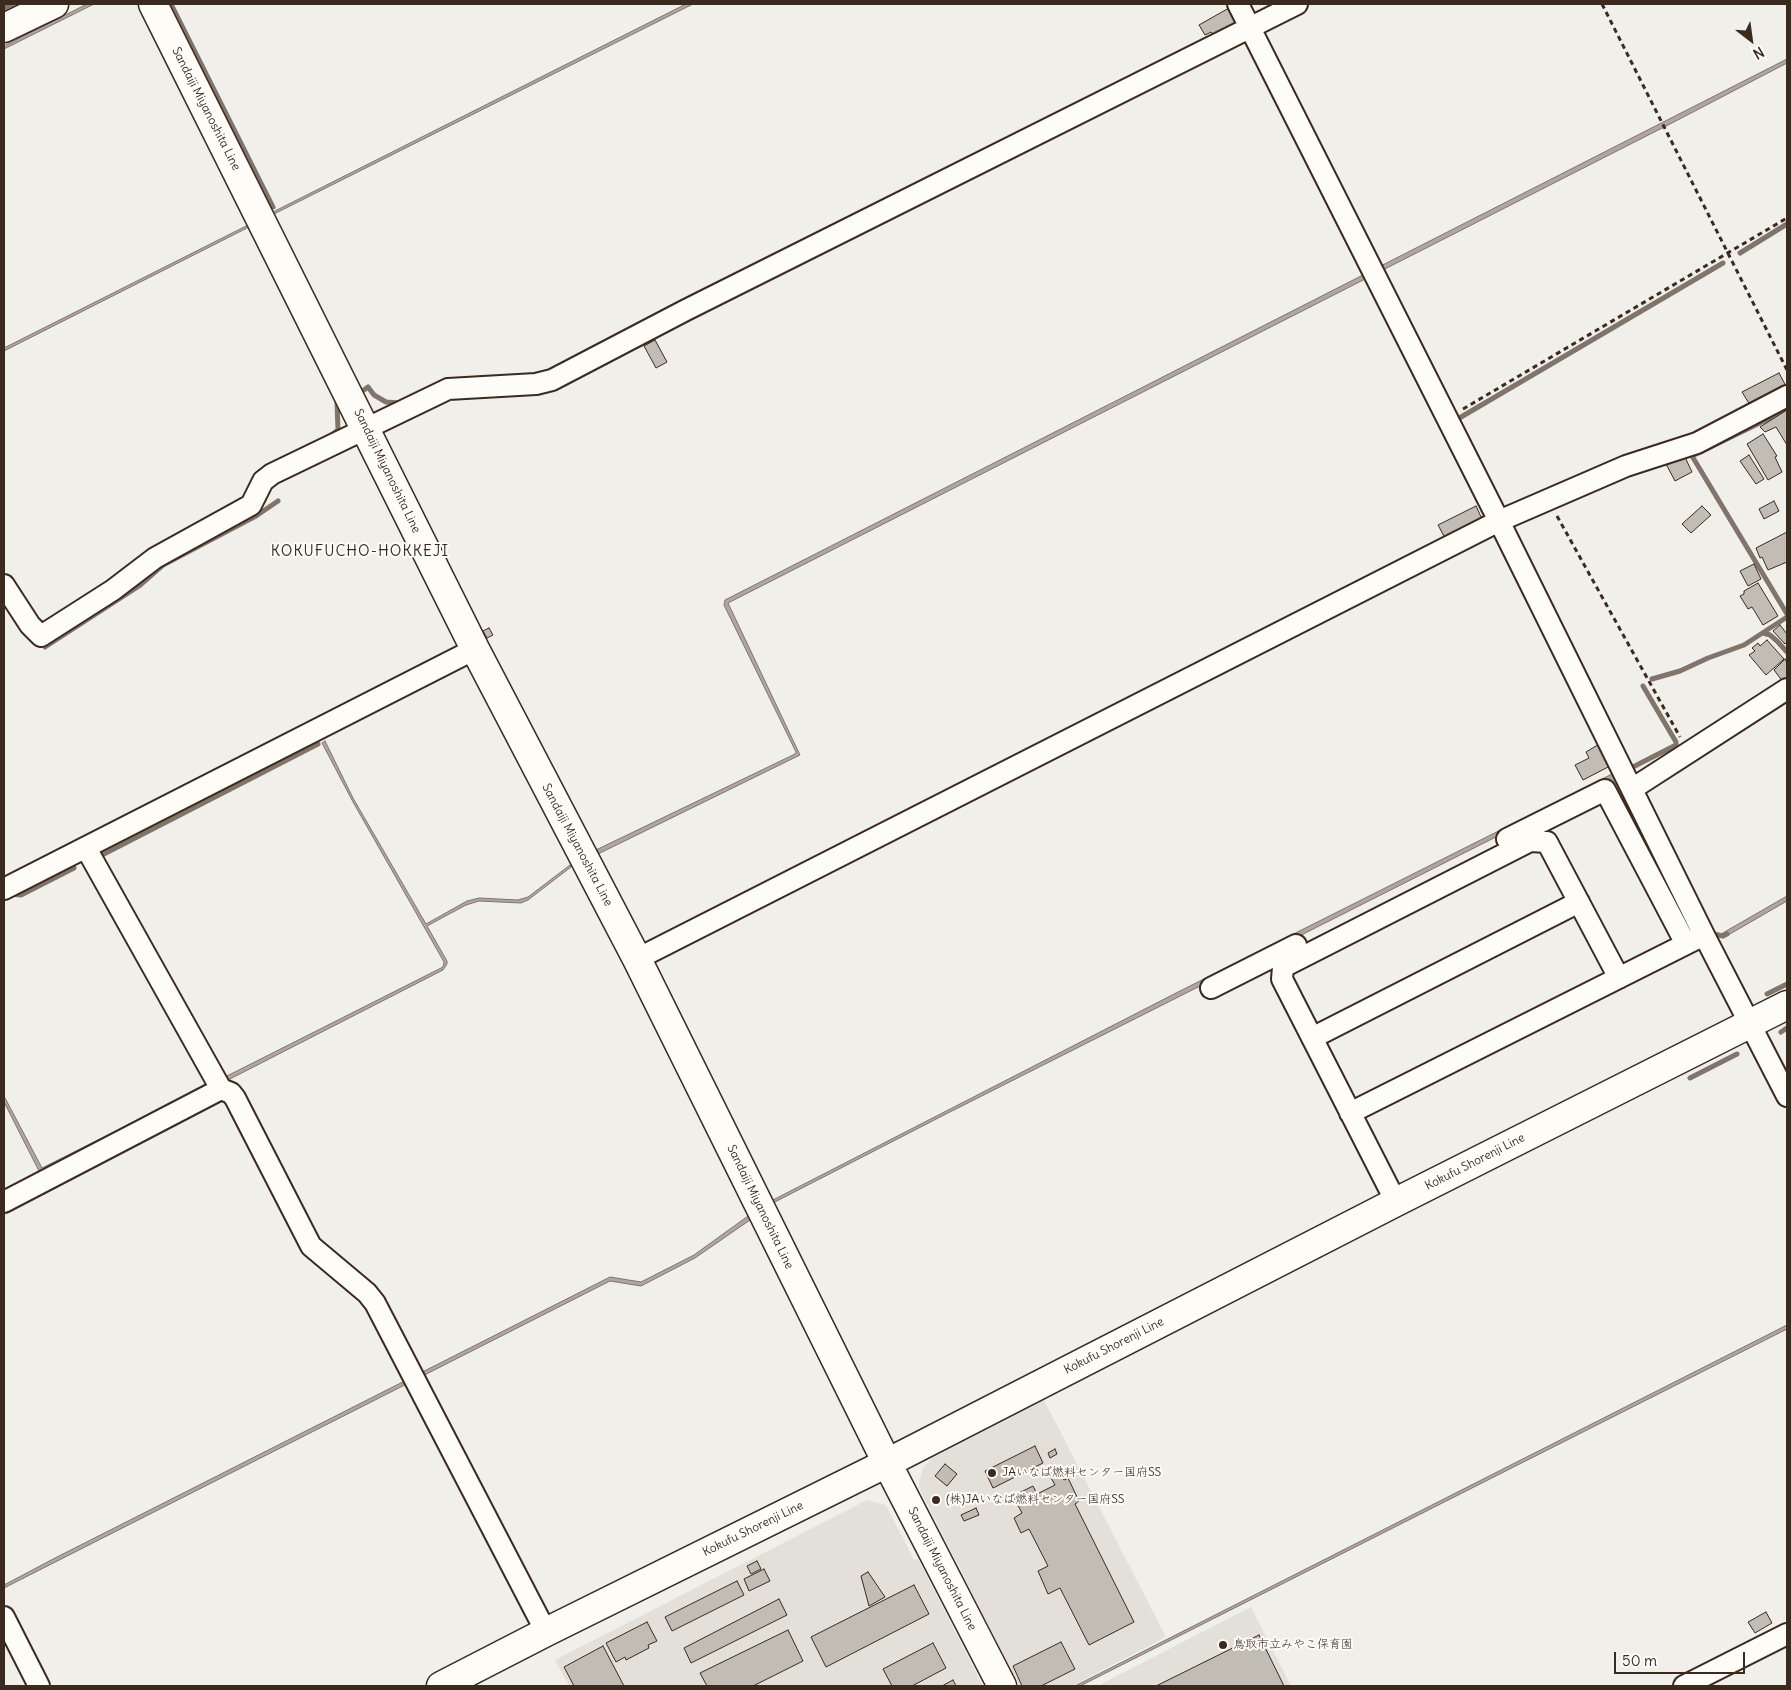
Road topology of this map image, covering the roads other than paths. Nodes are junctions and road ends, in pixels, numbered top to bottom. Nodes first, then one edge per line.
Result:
1 (54, 4) edge
2 (153, 4) edge
3 (1238, 4) edge
4 (1297, 4) edge
5 (4, 28) edge
6 (1250, 28) junction
7 (1787, 396) edge
8 (365, 428) junction
9 (1499, 521) junction
10 (4, 585) edge
11 (475, 649) junction
12 (1787, 689) edge
13 (1632, 789) junction
14 (86, 848) junction
15 (4, 889) edge
16 (1579, 902) junction
17 (1704, 935) junction
18 (1686, 944) junction
19 (637, 959) junction
20 (1619, 978) junction
21 (1211, 988) dead end
22 (1787, 1005) edge
23 (1749, 1024) junction
24 (1312, 1038) junction
25 (221, 1089) junction
26 (1787, 1096) edge
27 (1350, 1113) junction
28 (4, 1202) edge
29 (1396, 1202) junction
30 (887, 1463) junction
31 (4, 1617) edge
32 (546, 1632) junction
33 (1787, 1634) edge
34 (39, 1686) edge
35 (441, 1686) edge
36 (1002, 1686) edge
37 (1684, 1686) edge

1 - 5 main road
2 - 8 main road, Sandaiji Miyanoshita Line
3 - 6 street
4 - 6 street
6 - 8 street
6 - 9 street
7 - 9 street
8 - 10 street
8 - 11 main road, Sandaiji Miyanoshita Line
9 - 13 street
9 - 19 street
11 - 14 street
11 - 19 main road, Sandaiji Miyanoshita Line
12 - 13 street
13 - 17 street
14 - 15 street
14 - 25 street
16 - 20 street
16 - 24 street
16 - 24 street
17 - 18 street
17 - 23 street
18 - 20 street
18 - 21 street
19 - 30 main road, Sandaiji Miyanoshita Line
20 - 27 street
22 - 23 main road, Kokufu Shorenji Line
23 - 26 street
23 - 29 main road, Kokufu Shorenji Line
24 - 27 street
25 - 28 street
25 - 32 street
27 - 29 street
29 - 30 main road, Kokufu Shorenji Line
30 - 32 main road, Kokufu Shorenji Line
30 - 36 main road, Sandaiji Miyanoshita Line
31 - 34 street
32 - 35 main road, Kokufu Shorenji Line
33 - 37 street

